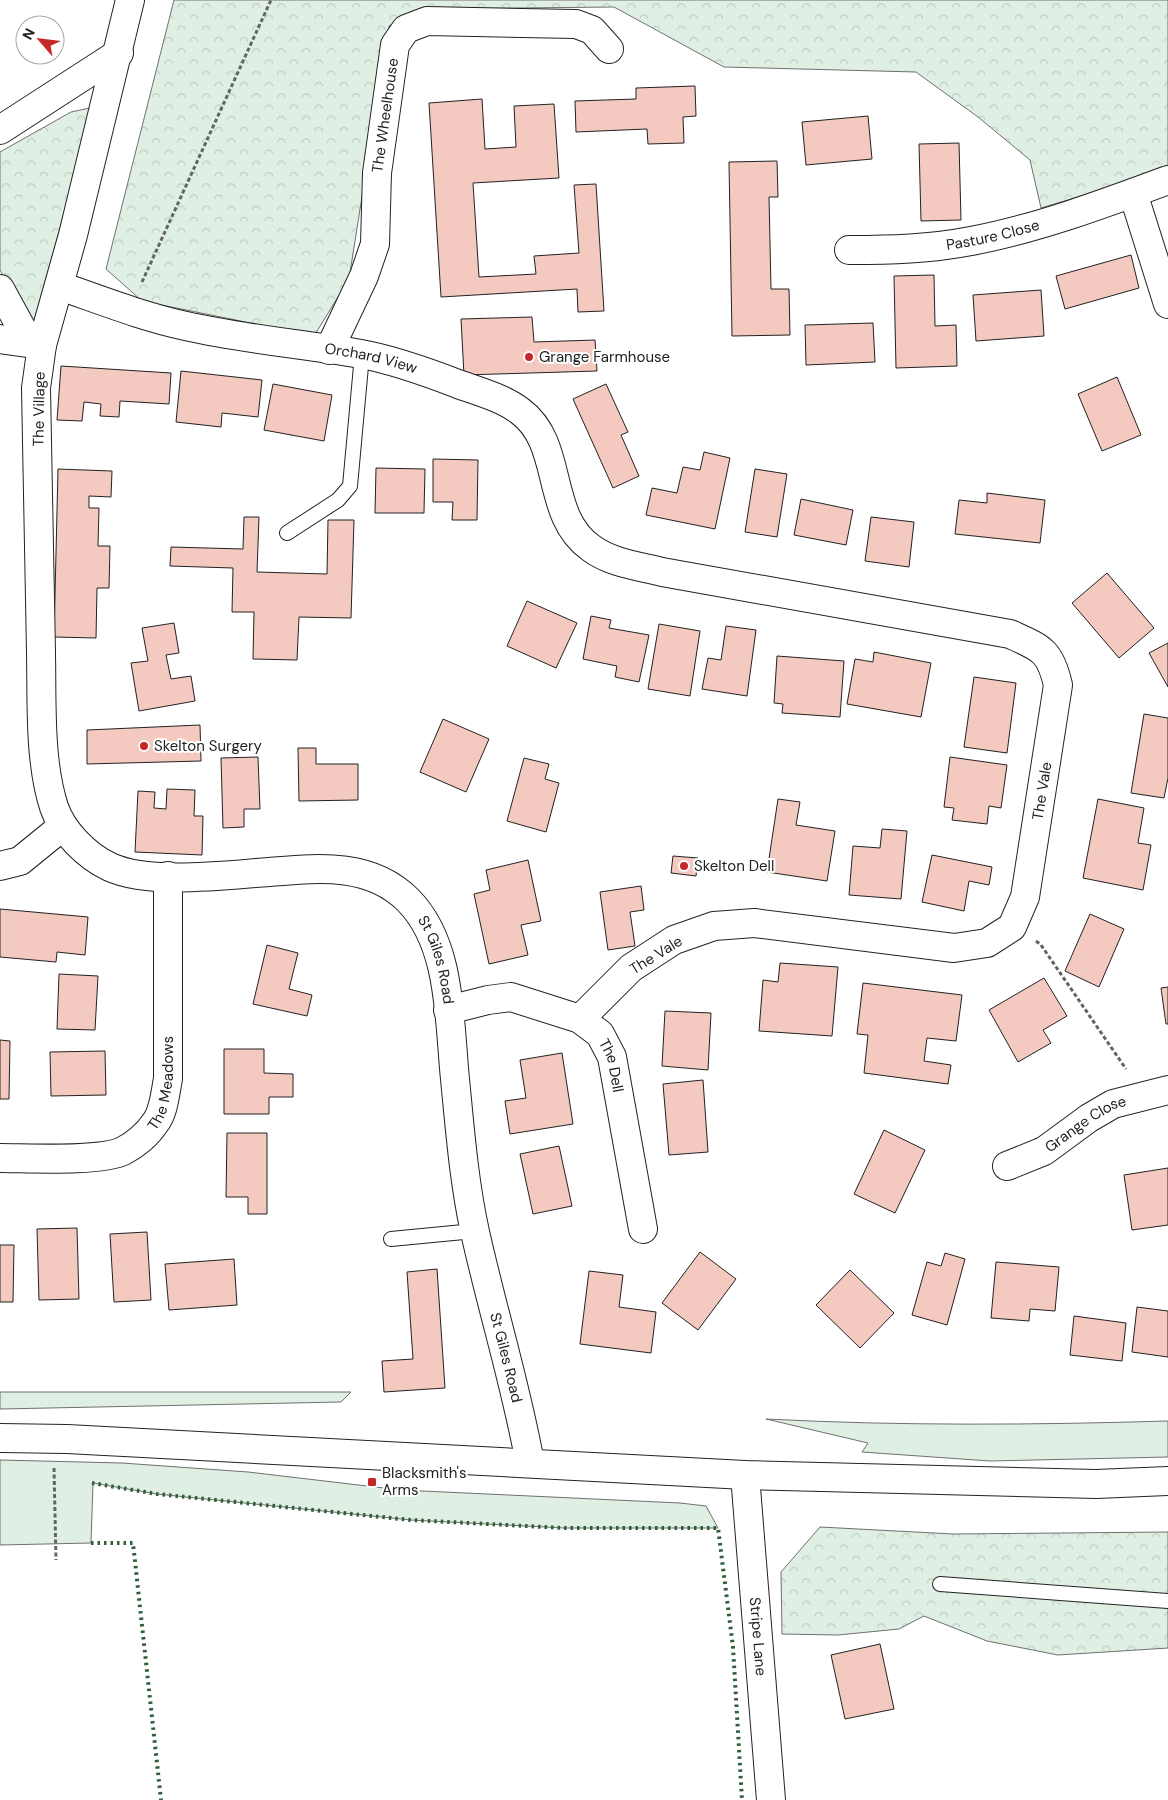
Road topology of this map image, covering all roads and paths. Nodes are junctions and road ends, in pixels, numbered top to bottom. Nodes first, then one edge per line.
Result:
1 (130, 0) edge
2 (271, 0) edge
3 (609, 49) dead end
4 (119, 53) junction
5 (0, 130) edge
6 (1168, 180) edge
7 (1133, 193) junction
8 (848, 250) dead end
9 (60, 286) junction
10 (0, 289) edge
11 (1168, 304) edge
12 (129, 310) junction
13 (0, 339) edge
14 (35, 343) junction
15 (329, 350) junction
16 (362, 355) junction
17 (287, 533) dead end
18 (592, 549) joint
19 (63, 826) junction
20 (0, 866) edge
21 (168, 876) junction
22 (1012, 927) junction
23 (448, 1010) junction
24 (580, 1019) junction
25 (1168, 1090) edge
26 (1140, 1096) junction
27 (0, 1158) edge
28 (1007, 1166) dead end
29 (643, 1229) dead end
30 (474, 1230) junction
31 (391, 1239) dead end
32 (0, 1438) edge
33 (54, 1439) junction
34 (530, 1463) junction
35 (745, 1475) junction
36 (1168, 1482) edge
37 (56, 1560) dead end
38 (940, 1584) dead end
39 (1168, 1601) edge
40 (771, 1800) edge

1 - 4 main road, The Village
2 - 12 path
3 - 15 main road, The Wheelhouse
4 - 5 main road
4 - 9 main road, The Village
6 - 7 main road, Pasture Close
7 - 8 main road, Pasture Close
7 - 11 main road
9 - 12 main road, Orchard View
9 - 14 main road, The Village
10 - 14 main road
12 - 15 main road, Orchard View
13 - 14 main road
14 - 19 main road, The Village
15 - 16 main road, Orchard View
16 - 17 lane
16 - 18 main road, Orchard View
18 - 22 main road, The Vale
19 - 20 main road
19 - 21 main road, St Giles Road
21 - 23 main road, St Giles Road
21 - 27 main road, The Meadows
22 - 24 main road, The Vale
22 - 26 path
23 - 24 main road, The Dell
23 - 30 main road, St Giles Road
24 - 29 main road, The Dell
25 - 26 main road, Grange Close
26 - 28 main road, Grange Close
30 - 31 lane
30 - 34 main road, St Giles Road
32 - 33 main road
33 - 34 main road
33 - 37 path
34 - 35 main road
35 - 36 main road
35 - 40 main road, Stripe Lane
38 - 39 lane

